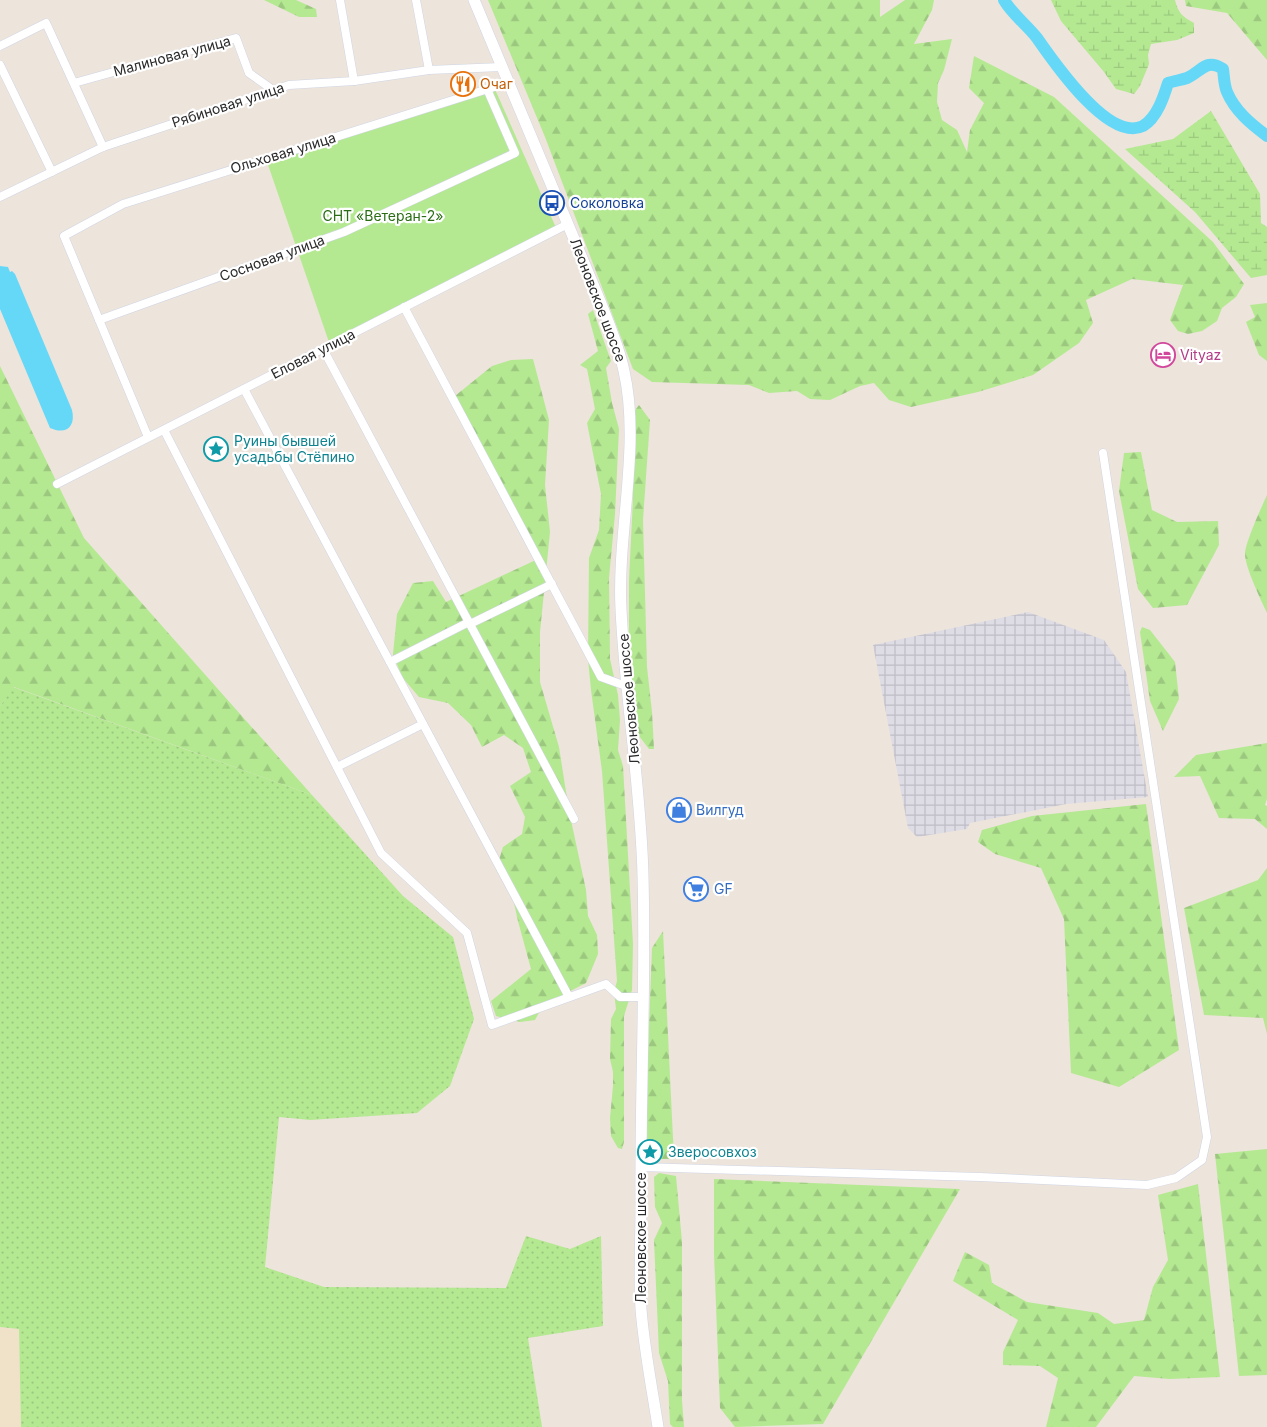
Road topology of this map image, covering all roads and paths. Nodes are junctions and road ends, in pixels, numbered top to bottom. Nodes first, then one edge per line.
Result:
1 (340, 0) edge
2 (416, 0) edge
3 (474, 0) edge
4 (0, 46) edge
5 (0, 64) edge
6 (501, 67) junction
7 (430, 70) junction
8 (354, 81) junction
9 (74, 82) junction
10 (507, 83) junction
11 (487, 89) junction
12 (273, 90) junction
13 (103, 147) junction
14 (52, 172) junction
15 (1, 195) edge
16 (568, 224) junction
17 (404, 308) junction
18 (99, 320) junction
19 (323, 349) junction
20 (244, 389) junction
21 (164, 430) junction
22 (148, 437) junction
23 (1103, 453) dead end
24 (58, 484) dead end
25 (552, 584) junction
26 (470, 623) junction
27 (390, 662) junction
28 (626, 686) junction
29 (423, 724) junction
30 (337, 767) junction
31 (574, 819) dead end
32 (569, 997) junction
33 (644, 997) junction
34 (640, 1167) junction
35 (658, 1427) edge

1 - 8 street
2 - 7 street
3 - 6 main road, Леоновское шоссе
4 - 9 street
5 - 14 street
6 - 7 street, Рябиновая улица
6 - 10 main road, Леоновское шоссе
7 - 8 street, Рябиновая улица
8 - 12 street, Рябиновая улица
9 - 12 street, Малиновая улица
9 - 13 street
10 - 11 street, Ольховая улица
10 - 16 main road, Леоновское шоссе
11 - 18 street, Сосновая улица
11 - 18 street, Ольховая улица
12 - 13 street, Рябиновая улица
13 - 14 street, Рябиновая улица
14 - 15 street, Рябиновая улица
16 - 17 street, Еловая улица
16 - 28 main road, Леоновское шоссе
17 - 19 street, Еловая улица
17 - 25 street
18 - 22 street
19 - 20 street, Еловая улица
19 - 26 street
20 - 21 street, Еловая улица
20 - 27 street
21 - 22 street, Еловая улица
21 - 30 street
22 - 24 street, Еловая улица
23 - 34 street
25 - 26 street
25 - 28 street
26 - 27 street
26 - 31 street
27 - 29 street
28 - 33 main road, Леоновское шоссе
29 - 30 street
29 - 32 street
30 - 32 street
32 - 33 street
33 - 34 main road, Леоновское шоссе
34 - 35 main road, Леоновское шоссе

